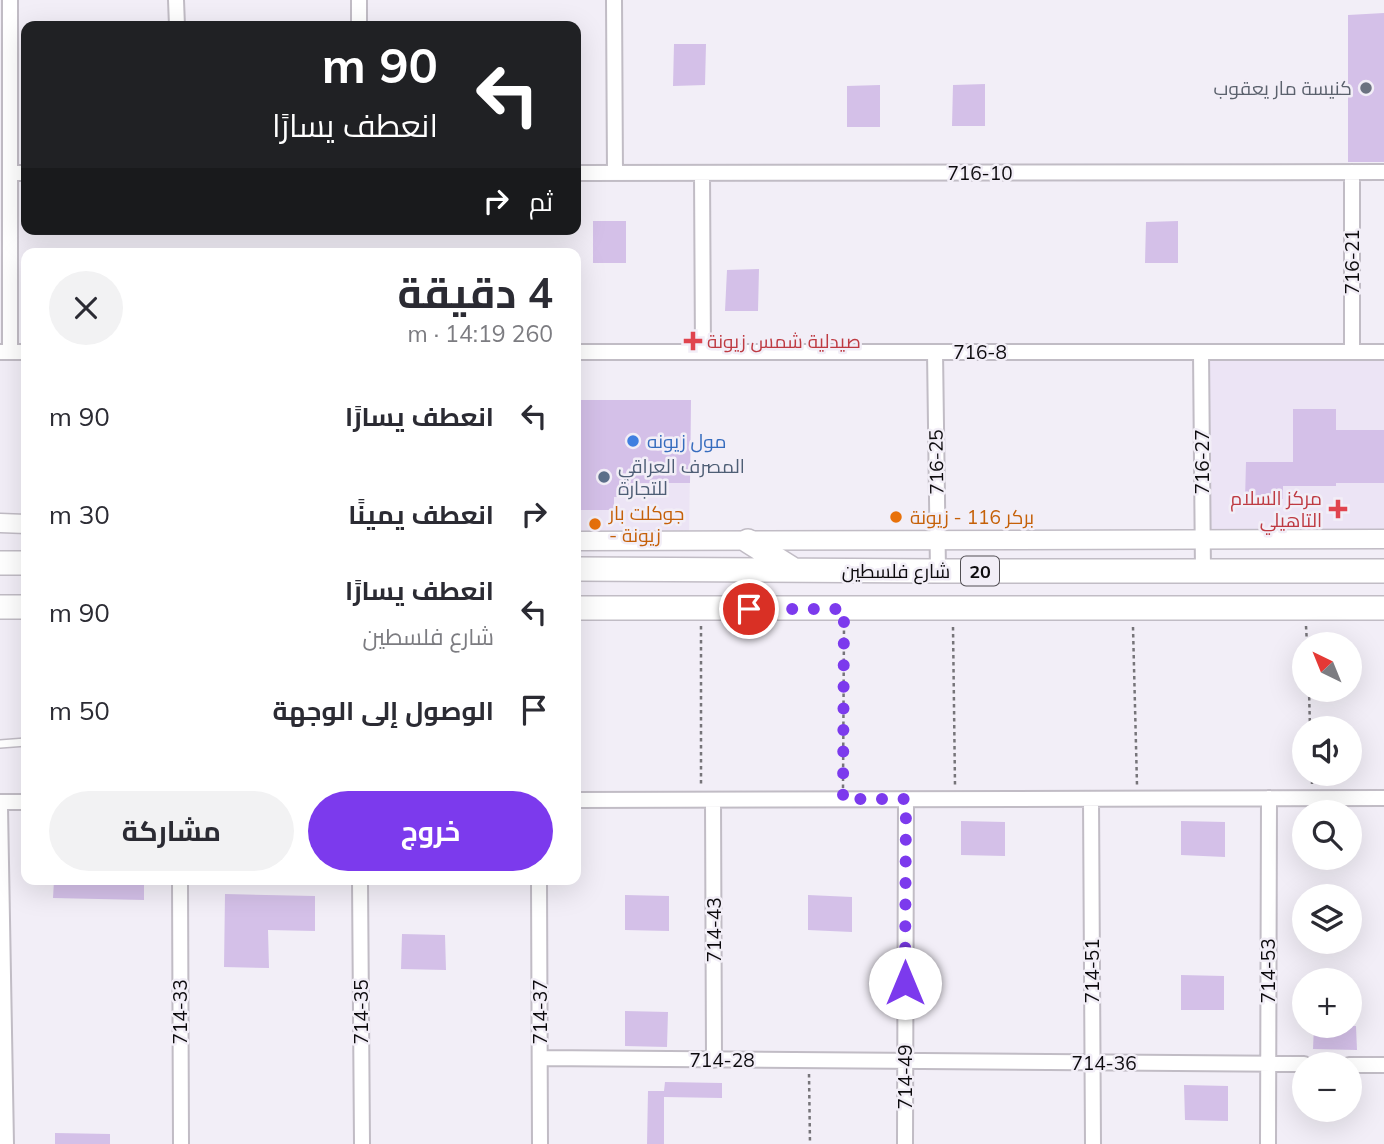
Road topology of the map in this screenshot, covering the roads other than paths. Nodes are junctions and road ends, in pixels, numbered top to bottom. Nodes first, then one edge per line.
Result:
1 (10, 0) edge
2 (176, 0) edge
3 (359, 0) edge
4 (614, 0) edge
5 (177, 21) edge
6 (359, 21) edge
7 (1352, 172) junction
8 (1384, 172) edge
9 (11, 173) junction
10 (21, 173) edge
11 (581, 173) edge
12 (615, 173) junction
13 (702, 173) junction
14 (5, 352) edge
15 (581, 352) edge
16 (703, 352) junction
17 (935, 352) junction
18 (1201, 352) junction
19 (1352, 352) junction
20 (1384, 352) edge
21 (0, 523) edge
22 (21, 524) edge
23 (937, 539) junction
24 (1384, 539) edge
25 (1203, 540) junction
26 (581, 541) edge
27 (748, 541) junction
28 (0, 563) edge
29 (21, 563) edge
30 (581, 569) edge
31 (794, 570) junction
32 (938, 571) junction
33 (1384, 571) edge
34 (1203, 572) junction
35 (0, 607) edge
36 (21, 607) edge
37 (581, 608) edge
38 (1384, 608) edge
39 (21, 742) edge
40 (0, 744) edge
41 (1269, 798) junction
42 (1384, 798) edge
43 (906, 799) junction
44 (1091, 799) junction
45 (581, 800) edge
46 (707, 800) junction
47 (0, 802) edge
48 (21, 802) edge
49 (0, 807) edge
50 (180, 885) edge
51 (360, 885) edge
52 (539, 885) edge
53 (540, 1058) junction
54 (714, 1060) junction
55 (905, 1061) junction
56 (1092, 1063) junction
57 (1268, 1064) junction
58 (1292, 1064) edge
59 (1362, 1065) edge
60 (1384, 1065) edge
61 (6, 1144) edge
62 (181, 1144) edge
63 (362, 1144) edge
64 (540, 1144) edge
65 (905, 1144) edge
66 (1093, 1144) edge
67 (1268, 1144) edge

1 - 9 street
2 - 5 street
3 - 6 street
4 - 12 street
7 - 8 street, 716-10
7 - 13 street, 716-10
7 - 19 street, 716-21
9 - 10 street
9 - 14 street
11 - 12 street, 716-10
12 - 13 street, 716-10
13 - 16 street
15 - 16 street, 716-8
16 - 17 street, 716-8
17 - 18 street, 716-8
17 - 23 street, 716-25
18 - 19 street, 716-8
18 - 25 street, 716-27
19 - 20 street, 716-8
21 - 22 street
23 - 25 street
23 - 27 street
23 - 32 street, 716-25
24 - 25 street
25 - 34 street, 716-27
26 - 27 street
27 - 31 main road
28 - 29 main road
30 - 31 main road, شارع فلسطين / 20
31 - 32 main road, شارع فلسطين / 20
32 - 34 main road, شارع فلسطين / 20
33 - 34 main road, شارع فلسطين / 20
35 - 36 main road
37 - 38 main road, شارع فلسطين / 20
39 - 40 lane
41 - 42 street
41 - 44 street
41 - 57 street, 714-53
43 - 44 street
43 - 46 street
43 - 55 street, 714-49
44 - 56 street, 714-51
45 - 46 street
46 - 54 street, 714-43
47 - 48 street
49 - 61 street
50 - 62 street, 714-33
51 - 63 street, 714-35
52 - 53 street, 714-37
53 - 54 street, 714-28
53 - 64 street, 714-37
54 - 55 street, 714-28
55 - 56 street, 714-36
55 - 65 street, 714-49
56 - 57 street, 714-36
56 - 66 street, 714-51
57 - 58 street, 714-36
57 - 67 street, 714-53
59 - 60 street

